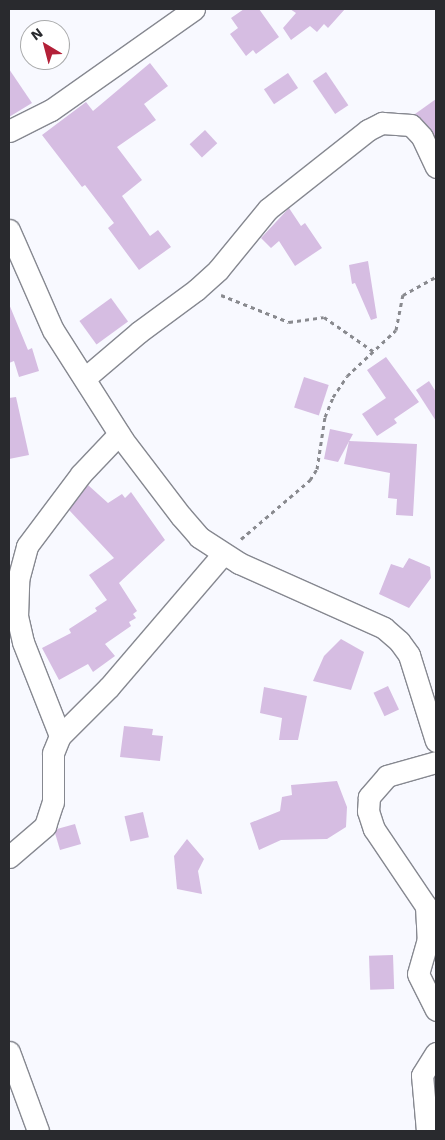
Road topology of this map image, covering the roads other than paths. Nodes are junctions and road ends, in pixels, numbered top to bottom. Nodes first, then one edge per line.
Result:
1 (194, 9) edge
2 (9, 131) edge
3 (436, 167) edge
4 (9, 230) edge
5 (85, 378) junction
6 (120, 434) junction
7 (223, 554) junction
8 (60, 736) junction
9 (436, 741) edge
10 (436, 762) edge
11 (9, 857) edge
12 (436, 1010) edge
13 (9, 1052) edge
14 (436, 1053) edge
15 (38, 1131) edge
16 (427, 1131) edge

1 - 2 street
3 - 5 street
4 - 5 street
5 - 6 street
6 - 7 street
6 - 8 street
7 - 8 street
7 - 9 street
8 - 11 street
10 - 12 street
13 - 15 street
14 - 16 street

